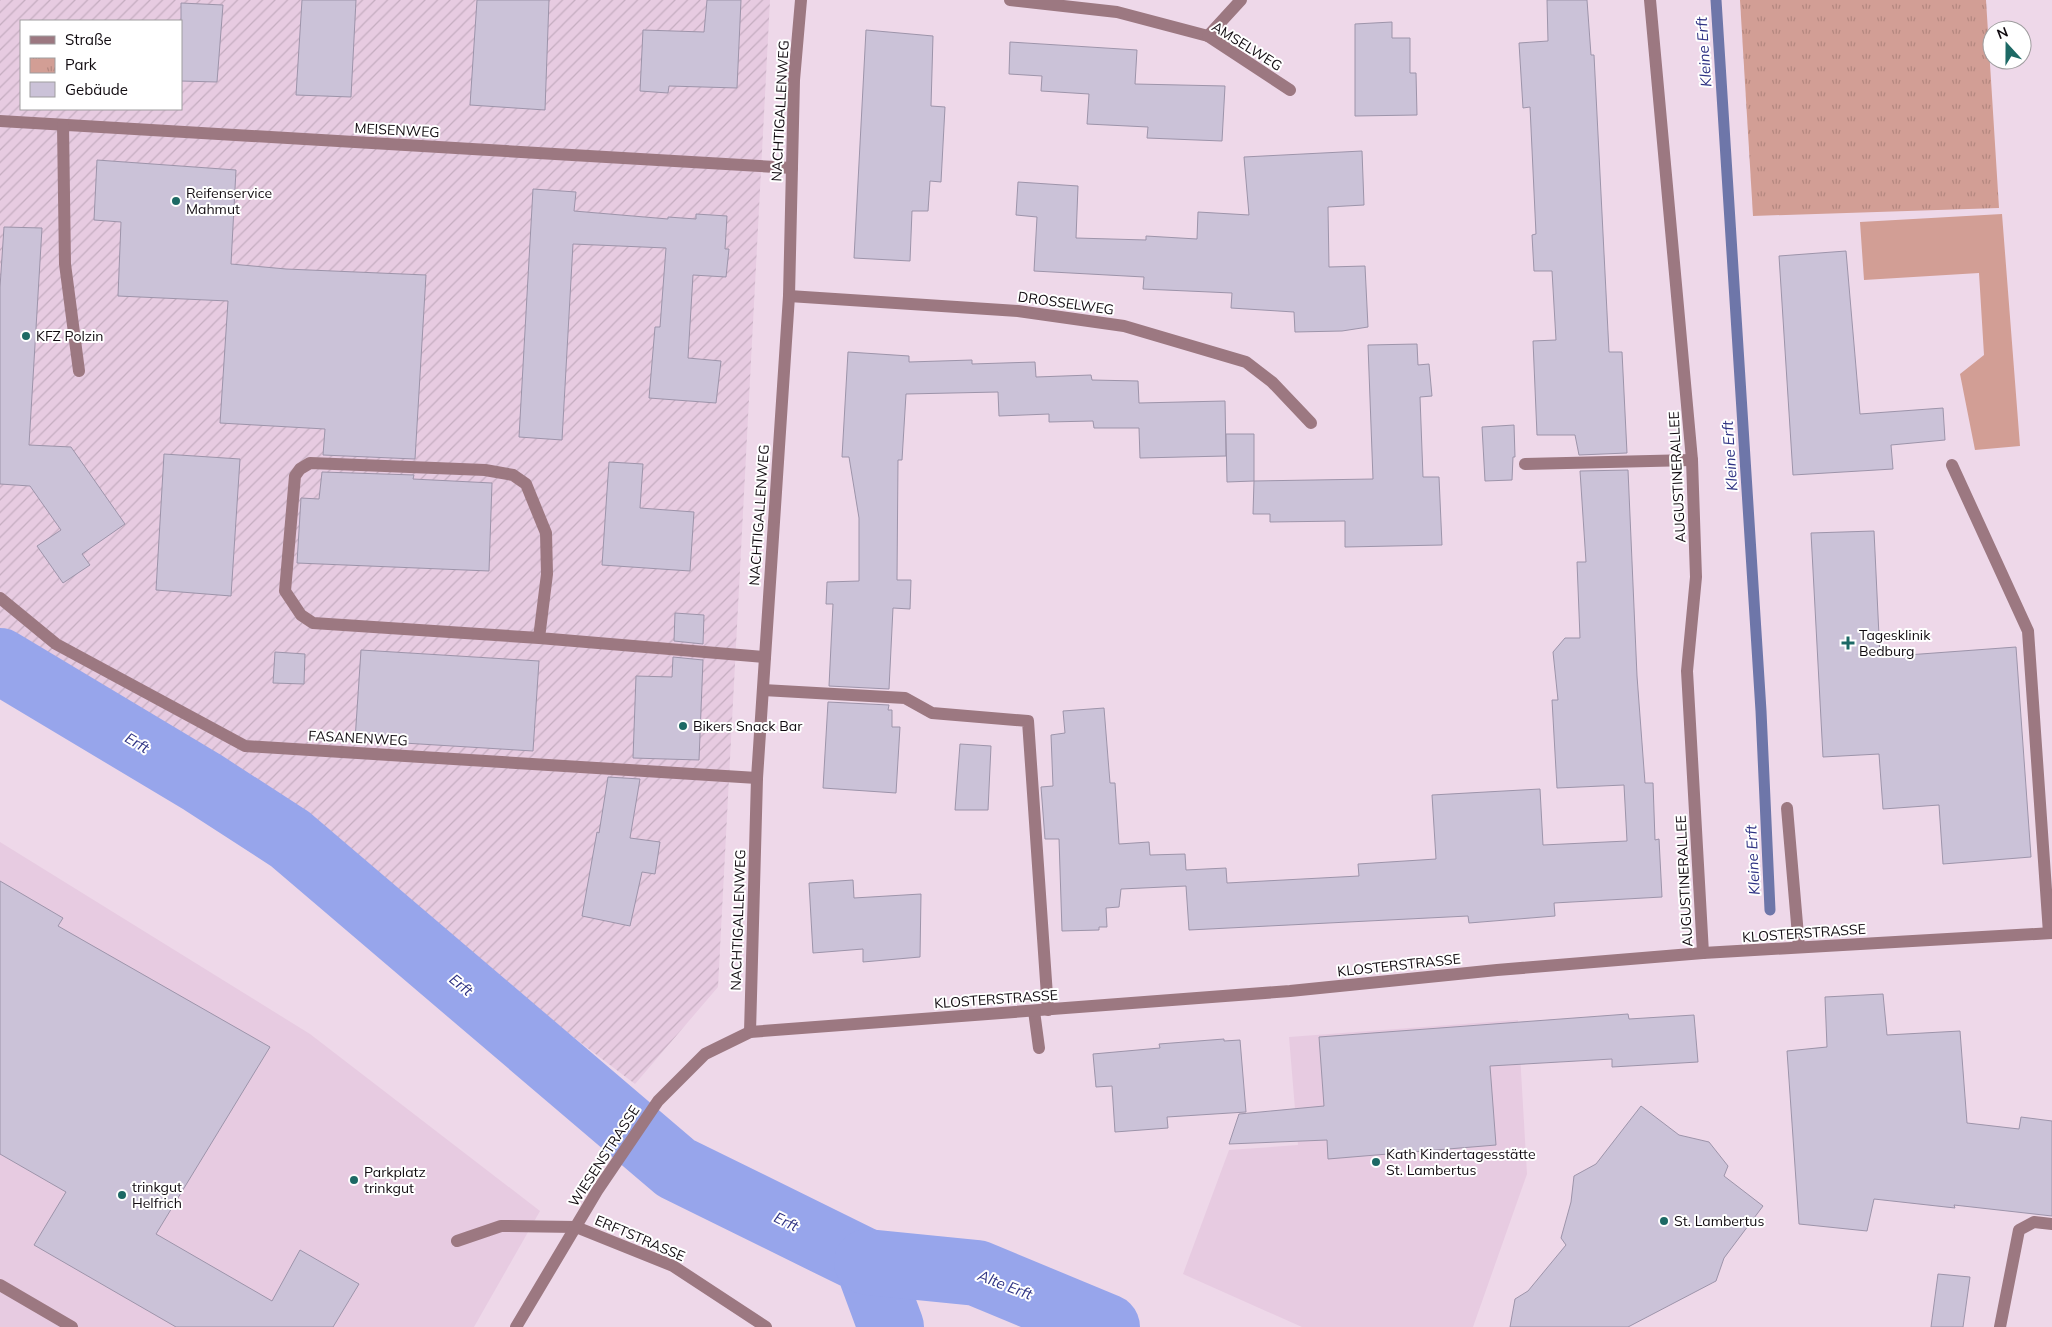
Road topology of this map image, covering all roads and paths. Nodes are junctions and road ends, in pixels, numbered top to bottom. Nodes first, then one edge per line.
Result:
1 (801, 0) edge
2 (1010, 0) edge
3 (1241, 0) edge
4 (1650, 0) edge
5 (1208, 36) junction
6 (1290, 90) dead end
7 (0, 121) edge
8 (63, 125) junction
9 (792, 168) junction
10 (788, 296) junction
11 (79, 371) dead end
12 (1310, 423) dead end
13 (1692, 460) junction
14 (1525, 464) dead end
15 (1952, 465) dead end
16 (0, 598) edge
17 (539, 638) junction
18 (765, 657) junction
19 (763, 690) junction
20 (757, 778) junction
21 (1787, 808) dead end
22 (2051, 933) edge
23 (1799, 947) junction
24 (1703, 953) junction
25 (1048, 1010) junction
26 (1034, 1011) junction
27 (750, 1032) junction
28 (1039, 1048) dead end
29 (2052, 1224) edge
30 (576, 1227) junction
31 (456, 1241) dead end
32 (0, 1285) edge
33 (72, 1327) edge
34 (516, 1327) edge
35 (766, 1327) edge
36 (2000, 1327) edge

1 - 9 street, NACHTIGALLENWEG
2 - 5 street, AMSELWEG
3 - 5 street
4 - 13 street, AUGUSTINERALLEE
5 - 6 street, AMSELWEG
7 - 8 street, MEISENWEG
8 - 9 street, MEISENWEG
8 - 11 street
9 - 10 street, NACHTIGALLENWEG
10 - 12 street, DROSSELWEG
10 - 18 street, NACHTIGALLENWEG
13 - 14 street
13 - 24 street, AUGUSTINERALLEE
15 - 22 street
16 - 20 street, FASANENWEG
17 - 17 street
17 - 18 street
18 - 19 street, NACHTIGALLENWEG
19 - 20 street, NACHTIGALLENWEG
19 - 25 street
20 - 27 street, NACHTIGALLENWEG
21 - 23 street
22 - 23 street, KLOSTERSTRASSE
23 - 24 street, KLOSTERSTRASSE
24 - 25 street, KLOSTERSTRASSE
25 - 26 street, KLOSTERSTRASSE
26 - 27 street, KLOSTERSTRASSE
26 - 28 street
27 - 30 street, WIESENSTRASSE
29 - 36 street
30 - 31 street
30 - 34 street, WIESENSTRASSE
30 - 35 street, ERFTSTRASSE
32 - 33 street

